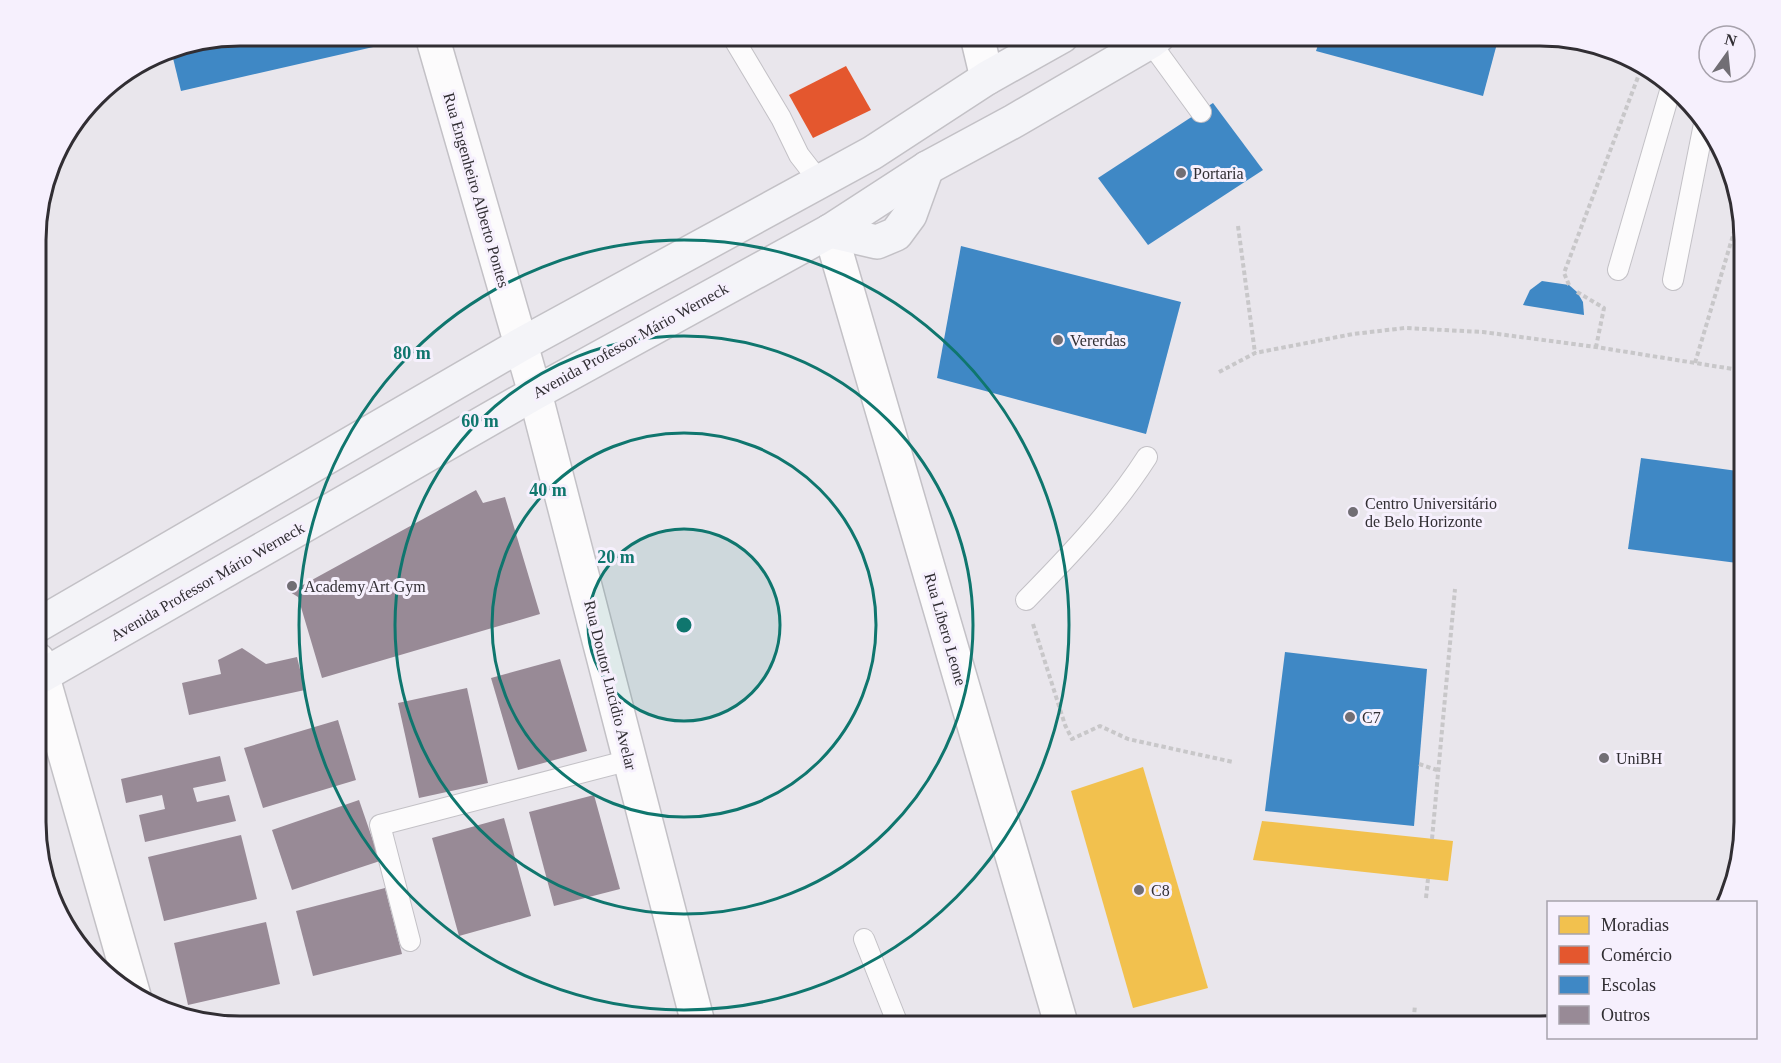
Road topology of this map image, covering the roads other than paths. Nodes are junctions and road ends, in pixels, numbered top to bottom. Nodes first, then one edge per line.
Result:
1 (435, 46) edge
2 (738, 46) edge
3 (979, 46) edge
4 (1044, 46) edge
5 (1142, 46) edge
6 (1159, 46) edge
7 (987, 78) junction
8 (1669, 95) edge
9 (1201, 112) dead end
10 (1702, 134) edge
11 (872, 153) junction
12 (820, 182) junction
13 (830, 231) junction
14 (1618, 270) dead end
15 (1672, 280) dead end
16 (522, 344) junction
17 (535, 393) junction
18 (1147, 457) dead end
19 (1026, 600) road end
20 (46, 620) edge
21 (46, 667) edge
22 (46, 695) edge
23 (630, 760) junction
24 (864, 939) dead end
25 (410, 940) dead end
26 (130, 982) edge
27 (696, 1016) edge
28 (895, 1016) edge
29 (1059, 1016) edge

1 - 16 street, Rua Engenheiro Alberto Pontes
2 - 12 lane
3 - 7 street
4 - 7 main road
5 - 13 main road
6 - 9 lane
7 - 11 main road
8 - 14 lane
10 - 15 lane
11 - 12 main road
11 - 13 main road
12 - 16 main road
13 - 17 main road, Avenida Professor Mário Werneck
13 - 29 street, Rua Líbero Leone
16 - 17 street, Rua Doutor Lucídio Avelar
16 - 20 main road
17 - 21 main road, Avenida Professor Mário Werneck
17 - 23 street, Rua Doutor Lucídio Avelar
18 - 19 lane
22 - 26 street
23 - 25 lane
23 - 27 street, Rua Doutor Lucídio Avelar
24 - 28 lane

